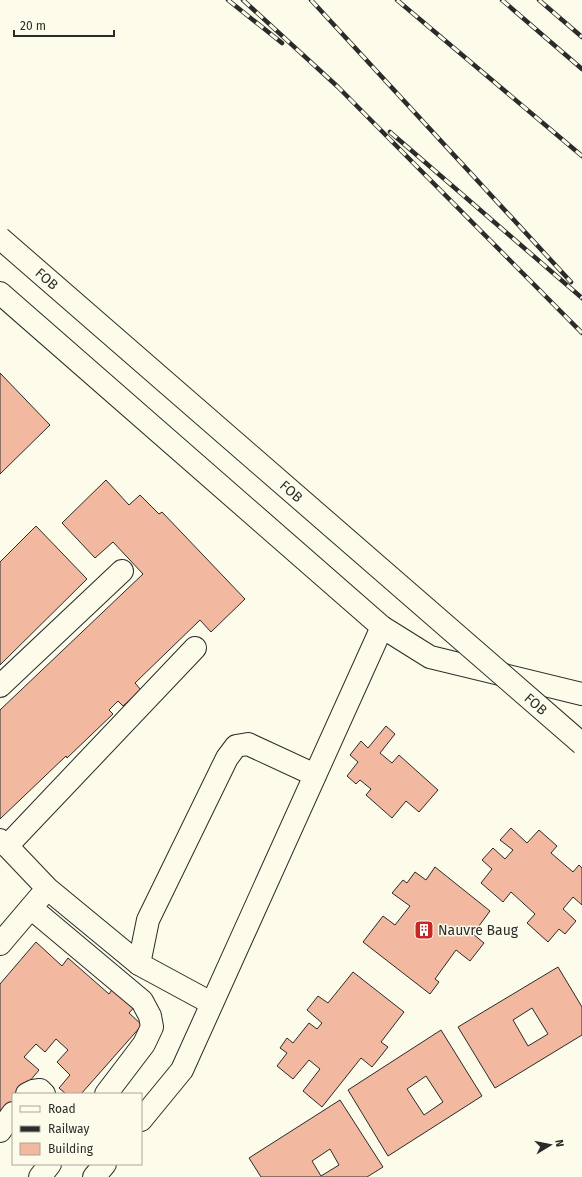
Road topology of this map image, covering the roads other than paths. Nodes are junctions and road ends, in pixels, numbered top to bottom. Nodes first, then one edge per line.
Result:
1 (0, 238) edge
2 (0, 294) edge
3 (122, 571) dead end
4 (382, 627) junction
5 (195, 648) dead end
6 (0, 686) edge
7 (582, 694) edge
8 (582, 744) edge
9 (314, 775) junction
10 (4, 843) edge
11 (48, 888) junction
12 (31, 908) junction
13 (0, 944) edge
14 (139, 964) junction
15 (211, 1003) junction
16 (29, 1093) edge
17 (43, 1093) edge
18 (107, 1093) edge
19 (12, 1114) edge
20 (142, 1119) edge
21 (0, 1131) edge
22 (49, 1165) edge
23 (104, 1165) edge
24 (40, 1177) edge
25 (94, 1177) edge

1 - 8 street, FOB, bridge
2 - 4 street
3 - 6 street
4 - 7 street
4 - 9 street
5 - 10 street
9 - 14 street
9 - 15 street
10 - 11 street
11 - 12 street
11 - 14 street
12 - 13 street
12 - 18 street
14 - 15 street
15 - 20 street
16 - 17 street
19 - 21 street
22 - 24 street
23 - 25 street

